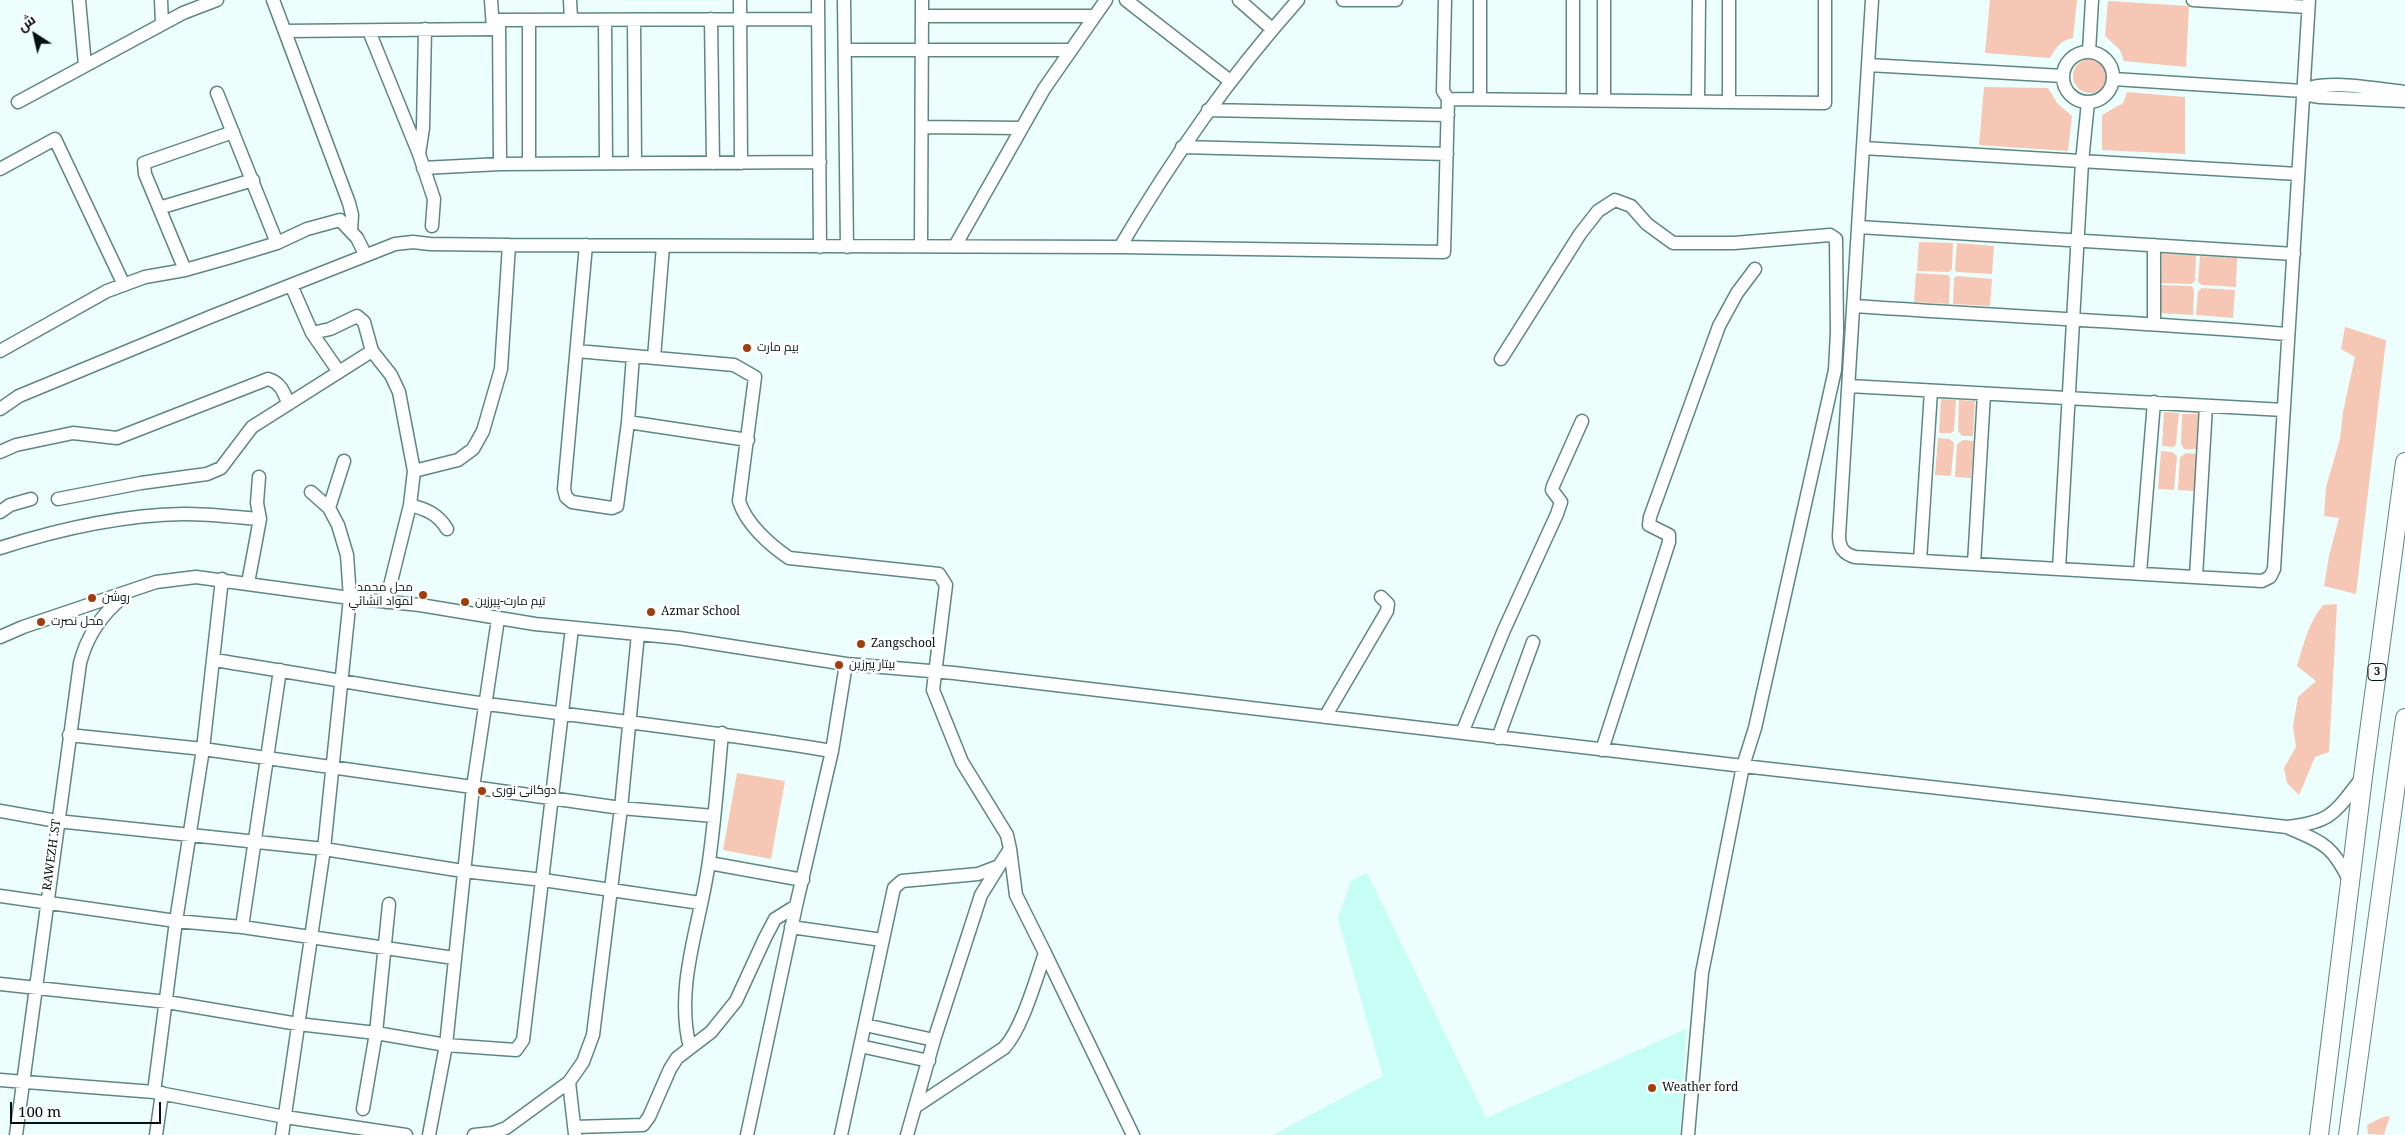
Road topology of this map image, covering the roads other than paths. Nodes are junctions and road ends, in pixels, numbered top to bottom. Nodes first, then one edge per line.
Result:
1 (79, 0) edge
2 (161, 0) edge
3 (183, 0) edge
4 (217, 0) edge
5 (273, 0) edge
6 (491, 0) edge
7 (570, 0) edge
8 (740, 0) edge
9 (818, 0) edge
10 (844, 0) edge
11 (922, 0) edge
12 (1106, 0) edge
13 (1126, 0) edge
14 (1239, 0) edge
15 (1298, 0) edge
16 (1343, 0) edge
17 (1396, 0) edge
18 (1445, 0) edge
19 (1480, 0) edge
20 (1573, 0) edge
21 (1604, 0) edge
22 (1699, 0) edge
23 (1729, 0) edge
24 (1825, 0) edge
25 (1872, 0) edge
26 (2092, 0) edge
27 (2193, 0) edge
28 (2308, 4) edge
29 (183, 13) junction
30 (922, 16) junction
31 (1094, 16) junction
32 (711, 19) junction
33 (740, 19) junction
34 (818, 19) junction
35 (529, 20) junction
36 (570, 20) junction
37 (605, 20) junction
38 (634, 20) junction
39 (162, 24) junction
40 (496, 25) junction
41 (425, 29) junction
42 (1272, 29) junction
43 (369, 31) junction
44 (285, 32) junction
45 (845, 50) junction
46 (922, 50) junction
47 (1071, 50) junction
48 (2089, 52) junction
49 (84, 65) junction
50 (1868, 65) junction
51 (2063, 76) junction
52 (2113, 79) junction
53 (1230, 81) junction
54 (2303, 91) junction
55 (2405, 92) edge
56 (217, 93) dead end
57 (1480, 98) junction
58 (1448, 99) junction
59 (1573, 100) junction
60 (1604, 100) junction
61 (2405, 100) edge
62 (1698, 101) junction
63 (18, 102) dead end
64 (1729, 102) junction
65 (2088, 102) junction
66 (1208, 110) junction
67 (1448, 115) junction
68 (922, 127) junction
69 (1021, 128) junction
70 (233, 132) junction
71 (1182, 147) junction
72 (1863, 148) junction
73 (419, 154) junction
74 (1447, 154) junction
75 (820, 162) junction
76 (2082, 162) junction
77 (606, 163) junction
78 (635, 163) junction
79 (713, 163) junction
80 (741, 163) junction
81 (500, 164) junction
82 (529, 164) junction
83 (424, 168) junction
84 (0, 169) edge
85 (2298, 174) junction
86 (253, 180) junction
87 (159, 208) junction
88 (432, 226) dead end
89 (1859, 227) junction
90 (351, 231) junction
91 (2077, 240) junction
92 (277, 244) junction
93 (509, 245) junction
94 (2154, 245) junction
95 (586, 246) junction
96 (663, 246) junction
97 (921, 246) junction
98 (955, 246) junction
99 (820, 247) junction
100 (847, 247) junction
101 (1120, 247) junction
102 (365, 254) junction
103 (2294, 254) junction
104 (1755, 269) dead end
105 (185, 270) junction
106 (124, 284) junction
107 (291, 285) junction
108 (1854, 306) junction
109 (2074, 320) junction
110 (2154, 323) junction
111 (312, 333) junction
112 (2288, 334) junction
113 (0, 351) edge
114 (372, 351) junction
115 (576, 351) junction
116 (634, 356) junction
117 (654, 358) junction
118 (1500, 359) dead end
119 (339, 372) junction
120 (1850, 386) junction
121 (1931, 391) junction
122 (1984, 394) junction
123 (2068, 398) junction
124 (2154, 402) junction
125 (288, 403) junction
126 (2206, 406) junction
127 (0, 409) edge
128 (2284, 410) junction
129 (1582, 421) dead end
130 (628, 422) junction
131 (748, 440) junction
132 (0, 452) edge
133 (344, 461) dead end
134 (2405, 462) edge
135 (414, 471) junction
136 (259, 477) dead end
137 (311, 492) dead end
138 (31, 499) dead end
139 (58, 499) dead end
140 (410, 505) junction
141 (329, 508) junction
142 (0, 512) edge
143 (260, 519) junction
144 (447, 529) dead end
145 (0, 548) edge
146 (1920, 561) junction
147 (1974, 564) junction
148 (2059, 569) junction
149 (2140, 573) junction
150 (2196, 577) junction
151 (222, 579) junction
152 (248, 583) junction
153 (129, 592) junction
154 (1381, 597) dead end
155 (350, 598) junction
156 (386, 602) junction
157 (498, 619) junction
158 (572, 628) junction
159 (638, 634) junction
160 (0, 637) edge
161 (1533, 642) dead end
162 (214, 660) junction
163 (846, 664) junction
164 (280, 670) junction
165 (934, 671) junction
166 (340, 682) junction
167 (486, 704) junction
168 (562, 713) junction
169 (1325, 717) junction
170 (2405, 718) edge
171 (630, 721) junction
172 (722, 733) junction
173 (1462, 733) junction
174 (69, 735) junction
175 (1498, 738) junction
176 (203, 749) junction
177 (1602, 750) junction
178 (832, 751) junction
179 (268, 758) junction
180 (1743, 766) junction
181 (333, 768) junction
182 (2363, 777) junction
183 (473, 787) junction
184 (551, 796) junction
185 (621, 808) junction
186 (0, 811) edge
187 (2399, 812) edge
188 (714, 816) junction
189 (57, 822) junction
190 (2287, 827) junction
191 (191, 835) junction
192 (255, 843) junction
193 (324, 849) junction
194 (1010, 849) junction
195 (709, 863) junction
196 (999, 866) junction
197 (463, 871) junction
198 (543, 880) junction
199 (803, 880) junction
200 (2350, 883) junction
201 (610, 890) junction
202 (0, 896) edge
203 (46, 903) junction
204 (700, 903) junction
205 (389, 904) dead end
206 (796, 906) junction
207 (176, 921) junction
208 (792, 926) junction
209 (242, 927) junction
210 (312, 938) junction
211 (882, 940) junction
212 (384, 947) junction
213 (1045, 953) junction
214 (454, 958) junction
215 (0, 984) edge
216 (36, 988) junction
217 (167, 1002) junction
218 (298, 1024) junction
219 (865, 1024) junction
220 (376, 1033) junction
221 (934, 1040) junction
222 (446, 1045) junction
223 (860, 1046) junction
224 (690, 1048) junction
225 (929, 1061) junction
226 (0, 1080) edge
227 (22, 1082) junction
228 (569, 1082) junction
229 (158, 1093) junction
230 (915, 1108) junction
231 (363, 1109) dead end
232 (285, 1117) junction
233 (331, 1129) edge
234 (574, 1131) edge
235 (16, 1135) edge
236 (156, 1135) edge
237 (282, 1135) edge
238 (406, 1135) edge
239 (430, 1135) edge
240 (474, 1135) edge
241 (747, 1135) edge
242 (841, 1135) edge
243 (907, 1135) edge
244 (1133, 1135) edge
245 (1688, 1135) edge
246 (2319, 1135) edge
247 (2348, 1135) edge

1 - 49 street
2 - 39 street
3 - 29 street
4 - 29 street
5 - 44 street
6 - 40 street
7 - 36 street
8 - 33 street
9 - 34 street
10 - 45 street
11 - 30 street
12 - 31 street
13 - 53 street
14 - 42 street
15 - 42 street
16 - 17 street
18 - 58 street
19 - 57 street
20 - 59 street
21 - 60 street
22 - 62 street
23 - 64 street
24 - 64 street
25 - 50 street
26 - 48 street
27 - 28 street
28 - 54 street
29 - 39 street
30 - 31 street
30 - 46 street
31 - 47 street
32 - 33 street
32 - 38 street
32 - 79 street
33 - 34 street
33 - 80 street
34 - 75 street
35 - 36 street
35 - 40 street
35 - 82 street
36 - 37 street
37 - 38 street
37 - 77 street
38 - 78 street
39 - 49 street
40 - 41 street
40 - 81 street
41 - 43 street
41 - 73 street
42 - 53 street
43 - 44 street
43 - 73 street
44 - 90 street
45 - 46 street
45 - 100 street
46 - 47 street
46 - 68 street
47 - 69 street
48 - 51 street
48 - 52 street
49 - 63 street
50 - 51 street
50 - 72 street
51 - 65 street
52 - 54 street
52 - 65 street
53 - 66 street
54 - 55 street
54 - 61 street
54 - 85 street
56 - 70 street
57 - 58 street
57 - 59 street
58 - 67 street
59 - 60 street
60 - 62 street
62 - 64 street
65 - 76 street
66 - 67 street
66 - 71 street
67 - 74 street
68 - 69 street
68 - 97 street
69 - 98 street
70 - 86 street
70 - 87 street
71 - 74 street
71 - 101 street
72 - 76 street
72 - 89 street
73 - 83 street
74 - 101 street
75 - 80 street
75 - 99 street
76 - 85 street
76 - 91 street
77 - 78 street
77 - 82 street
78 - 79 street
79 - 80 street
81 - 82 street
81 - 83 street
83 - 88 street
84 - 106 street
85 - 103 street
86 - 87 street
86 - 92 street
87 - 105 street
89 - 91 street
89 - 108 street
90 - 92 street
90 - 102 street
91 - 94 street
91 - 109 street
92 - 105 street
93 - 95 street
93 - 102 street
93 - 135 street
94 - 103 street
94 - 110 street
95 - 96 street
95 - 115 street
96 - 99 street
96 - 117 street
97 - 98 street
97 - 100 street
98 - 101 street
99 - 100 street
102 - 107 street
103 - 112 street
104 - 177 street
105 - 106 street
106 - 113 street
107 - 111 street
107 - 127 street
108 - 109 street
108 - 120 street
109 - 110 street
109 - 123 street
110 - 112 street
111 - 114 street
111 - 119 street
112 - 128 street
114 - 119 street
114 - 135 street
115 - 116 street
115 - 130 street
116 - 117 street
116 - 130 street
117 - 131 street
118 - 180 street
119 - 125 street
120 - 121 street
120 - 146 street
121 - 122 street
121 - 146 street
122 - 123 street
122 - 147 street
123 - 124 street
123 - 148 street
124 - 126 street
124 - 149 street
125 - 132 street
125 - 139 street
126 - 128 street
126 - 150 street
128 - 150 street
129 - 173 street
130 - 131 street
131 - 165 street
133 - 141 street
134 - 182 highway, 3
135 - 140 street
136 - 143 street
137 - 141 street
138 - 142 street
140 - 144 street
140 - 156 street
141 - 155 street
143 - 145 street
143 - 152 street
146 - 147 street
147 - 148 street
148 - 149 street
149 - 150 street
151 - 152 street
151 - 153 street
151 - 162 street
152 - 155 street
153 - 160 street
153 - 174 street, RAWEZH .ST
154 - 169 street
155 - 156 street
155 - 166 street
156 - 157 street
157 - 158 street
157 - 167 street
158 - 159 street
158 - 168 street
159 - 163 street
159 - 171 street
161 - 175 street
162 - 164 street
162 - 176 street
163 - 165 street
163 - 178 street
164 - 166 street
164 - 179 street
165 - 169 street
165 - 194 street
166 - 167 street
166 - 181 street
167 - 168 street
167 - 183 street
168 - 171 street
168 - 184 street
169 - 173 street
170 - 187 highway
171 - 172 street
171 - 185 street
172 - 178 street
172 - 188 street
173 - 175 street
174 - 176 street
174 - 189 street, RAWEZH .ST
175 - 177 street
176 - 179 street
176 - 191 street
177 - 180 street
178 - 199 street
179 - 181 street
179 - 192 street
180 - 190 street
180 - 245 street
181 - 183 street
181 - 193 street
182 - 190 street
182 - 200 highway, 3
183 - 184 street
183 - 197 street
184 - 185 street
184 - 198 street
185 - 188 street
185 - 201 street
186 - 189 street
187 - 247 highway
188 - 195 street
189 - 191 street
189 - 203 street, RAWEZH .ST
190 - 200 street
191 - 192 street
191 - 207 street
192 - 193 street
192 - 209 street
193 - 197 street
193 - 210 street
194 - 196 street
194 - 213 street
195 - 199 street
195 - 204 street
196 - 211 street
196 - 221 street
197 - 198 street
197 - 214 street
198 - 201 street
198 - 222 street
199 - 206 street
200 - 246 highway, 3
201 - 204 street
201 - 228 street
202 - 203 street
203 - 207 street
203 - 216 street, RAWEZH .ST
204 - 224 street
205 - 212 street
206 - 208 street
206 - 224 street
207 - 209 street
207 - 217 street
208 - 211 street
208 - 241 street
209 - 210 street
210 - 212 street
210 - 218 street
211 - 219 street
212 - 214 street
212 - 220 street
213 - 230 street
213 - 244 street
214 - 222 street
215 - 216 street
216 - 217 street
216 - 227 street, RAWEZH .ST
217 - 218 street
217 - 229 street
218 - 220 street
218 - 232 street
219 - 221 street
219 - 223 street
220 - 222 street
220 - 231 street
221 - 225 street
222 - 239 street
223 - 225 street
223 - 242 street
224 - 234 street
225 - 230 street
226 - 227 street
227 - 229 street
227 - 235 street, RAWEZH .ST
228 - 234 street
228 - 240 street
229 - 232 street
229 - 236 street
230 - 243 street
232 - 233 street
232 - 237 street
233 - 238 street

